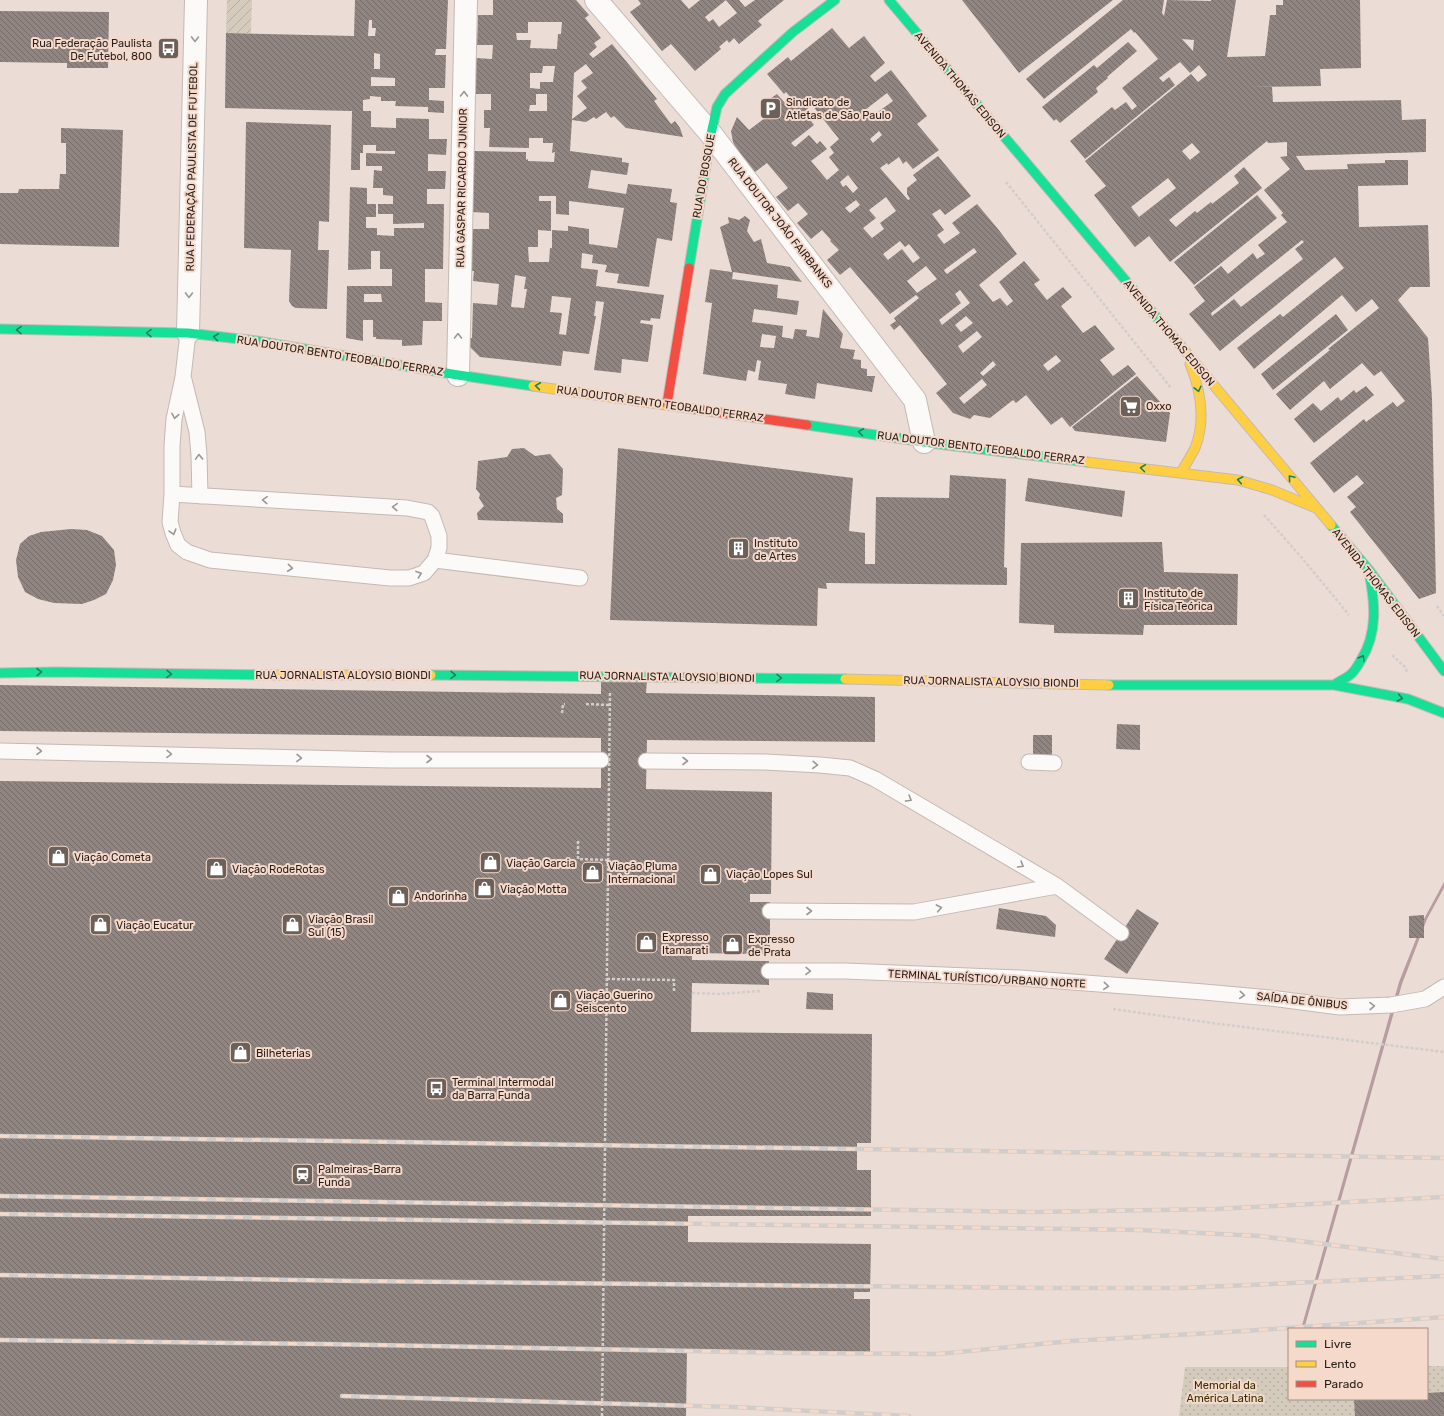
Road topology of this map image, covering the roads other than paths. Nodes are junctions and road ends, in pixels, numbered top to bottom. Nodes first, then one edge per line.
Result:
1 (196, 0) edge
2 (466, 0) edge
3 (596, 0) edge
4 (835, 0) edge
5 (888, 0) edge
6 (711, 134) junction
7 (0, 330) edge
8 (188, 333) junction
9 (1185, 352) junction
10 (458, 375) junction
11 (183, 377) junction
12 (667, 404) junction
13 (924, 442) junction
14 (1181, 472) junction
15 (172, 494) junction
16 (200, 496) junction
17 (1316, 508) junction
18 (435, 560) junction
19 (1369, 570) junction
20 (580, 578) dead end
21 (1444, 671) edge
22 (0, 673) edge
23 (1334, 685) junction
24 (1444, 713) edge
25 (0, 751) edge
26 (601, 760) dead end
27 (646, 761) dead end
28 (1029, 762) dead end
29 (1054, 763) dead end
30 (1057, 886) junction
31 (770, 911) dead end
32 (1121, 933) dead end
33 (769, 971) dead end
34 (1444, 987) edge
35 (1204, 992) joint

1 -> 8 street, RUA FEDERAÇÃO PAULISTA DE FUTEBOL
10 -> 2 street, RUA GASPAR RICARDO JUNIOR
3 - 6 street, RUA DOUTOR JOÃO FAIRBANKS
4 - 6 street, RUA DO BOSQUE
5 - 9 street, AVENIDA THOMAS EDISON
6 - 12 street, RUA DO BOSQUE
6 - 13 street, RUA DOUTOR JOÃO FAIRBANKS
8 -> 7 street, RUA DOUTOR BENTO TEOBALDO FERRAZ
10 -> 8 street, RUA DOUTOR BENTO TEOBALDO FERRAZ
8 - 11 lane
9 -> 14 street
17 -> 9 street, AVENIDA THOMAS EDISON
12 -> 10 street, RUA DOUTOR BENTO TEOBALDO FERRAZ
11 -> 15 lane
16 -> 11 lane
13 -> 12 street, RUA DOUTOR BENTO TEOBALDO FERRAZ
14 -> 13 street, RUA DOUTOR BENTO TEOBALDO FERRAZ
17 -> 14 street, RUA DOUTOR BENTO TEOBALDO FERRAZ
15 - 16 lane
15 -> 18 lane
18 -> 16 lane
17 - 19 street, AVENIDA THOMAS EDISON
18 - 20 lane
19 - 21 street, AVENIDA THOMAS EDISON
23 -> 19 street
22 -> 23 street, RUA JORNALISTA ALOYSIO BIONDI
23 -> 24 street, RUA JORNALISTA ALOYSIO BIONDI
25 -> 26 lane
27 -> 30 lane
28 - 29 lane
31 -> 30 lane
30 - 32 lane
33 -> 35 lane, TERMINAL TURÍSTICO/URBANO NORTE
35 -> 34 lane, SAÍDA DE ÔNIBUS

